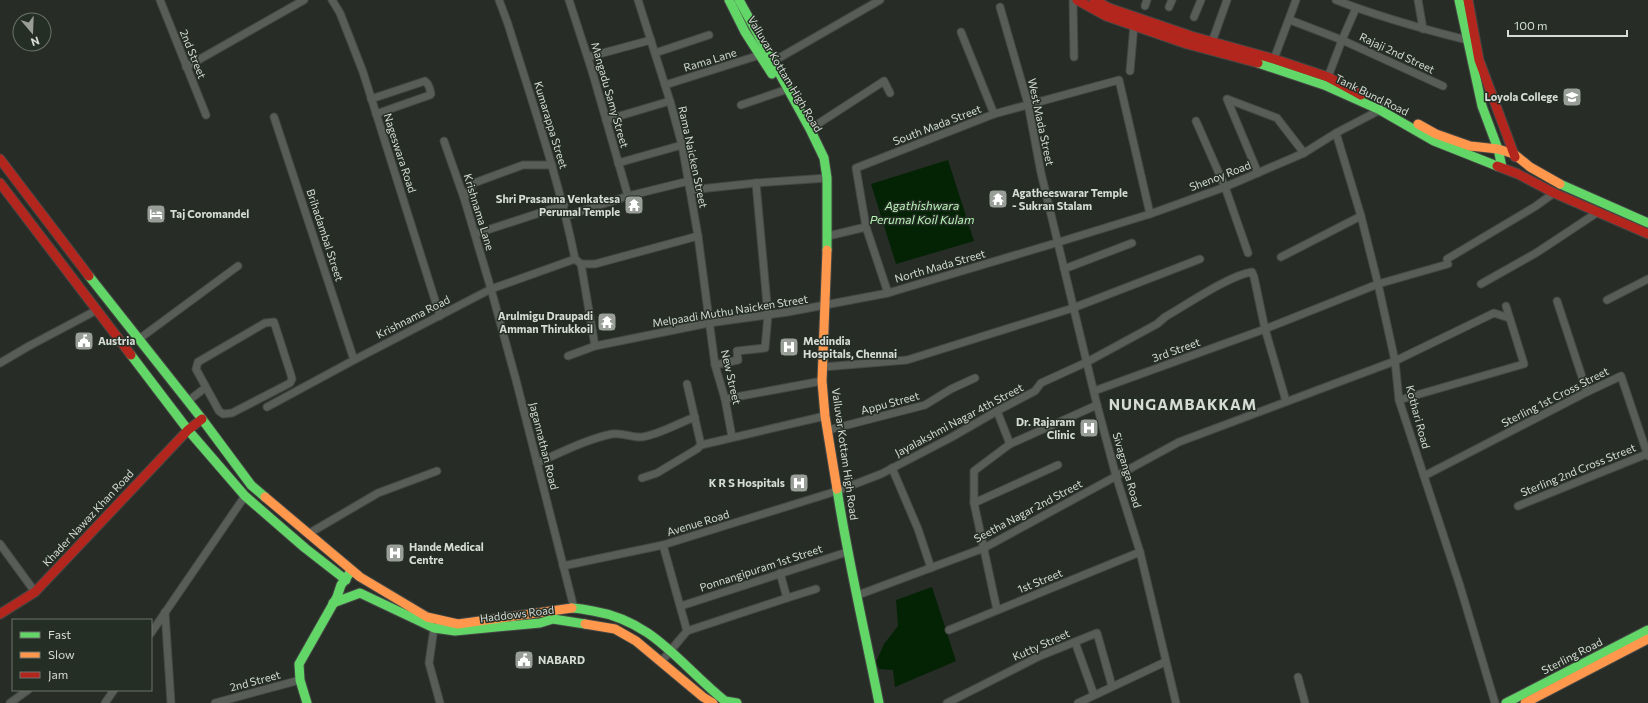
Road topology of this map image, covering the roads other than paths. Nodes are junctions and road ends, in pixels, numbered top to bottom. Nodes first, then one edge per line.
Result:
1 (160, 0) edge
2 (304, 0) edge
3 (332, 0) edge
4 (499, 0) edge
5 (569, 0) edge
6 (638, 0) edge
7 (729, 0) edge
8 (739, 0) edge
9 (880, 0) edge
10 (1073, 0) edge
11 (1077, 0) edge
12 (1094, 0) edge
13 (1201, 0) edge
14 (1227, 0) edge
15 (1296, 0) edge
16 (1336, 0) edge
17 (1418, 0) edge
18 (1459, 0) edge
19 (1468, 0) edge
20 (1000, 7) dead end
21 (1356, 8) junction
22 (1194, 17) dead end
23 (1290, 20) junction
24 (1134, 25) junction
25 (1423, 29) junction
26 (961, 32) dead end
27 (709, 35) dead end
28 (650, 40) junction
29 (1342, 40) junction
30 (1467, 40) junction
31 (1212, 42) junction
32 (655, 53) junction
33 (760, 55) junction
34 (588, 57) junction
35 (1074, 57) dead end
36 (1274, 59) junction
37 (772, 62) junction
38 (186, 67) junction
39 (1130, 71) dead end
40 (1328, 78) junction
41 (665, 85) junction
42 (1443, 86) dead end
43 (782, 90) junction
44 (890, 93) dead end
45 (371, 99) junction
46 (670, 101) junction
47 (1028, 104) junction
48 (742, 105) dead end
49 (1382, 108) junction
50 (376, 114) junction
51 (994, 114) junction
52 (206, 115) dead end
53 (274, 117) dead end
54 (606, 120) junction
55 (1196, 120) dead end
56 (810, 129) junction
57 (1336, 133) junction
58 (444, 141) dead end
59 (682, 145) junction
60 (1498, 149) junction
61 (1304, 153) junction
62 (1514, 154) junction
63 (824, 158) junction
64 (0, 159) edge
65 (618, 162) junction
66 (552, 165) junction
67 (1502, 167) junction
68 (1258, 173) junction
69 (1518, 174) junction
70 (828, 178) junction
71 (689, 181) junction
72 (0, 183) edge
73 (756, 183) junction
74 (1226, 186) junction
75 (690, 190) junction
76 (1554, 193) junction
77 (628, 196) junction
78 (464, 198) junction
79 (564, 205) junction
80 (1598, 212) junction
81 (1150, 214) junction
82 (566, 216) junction
83 (1361, 216) junction
84 (1648, 223) edge
85 (866, 227) junction
86 (475, 234) junction
87 (1648, 234) edge
88 (698, 236) junction
89 (828, 236) junction
90 (1059, 242) junction
91 (1132, 243) dead end
92 (1248, 252) dead end
93 (1281, 257) dead end
94 (1200, 259) dead end
95 (578, 262) junction
96 (238, 266) dead end
97 (1064, 269) junction
98 (1648, 279) edge
99 (1378, 284) junction
100 (1481, 284) dead end
101 (491, 289) junction
102 (888, 293) junction
103 (1607, 300) dead end
104 (1557, 301) dead end
105 (826, 306) junction
106 (1506, 306) dead end
107 (1073, 308) junction
108 (97, 310) junction
109 (768, 315) junction
110 (440, 316) junction
111 (1509, 318) junction
112 (709, 323) junction
113 (1265, 329) junction
114 (139, 339) junction
115 (595, 346) junction
116 (568, 356) dead end
117 (354, 360) junction
118 (1394, 361) junction
119 (1087, 362) junction
120 (0, 363) edge
121 (715, 365) junction
122 (823, 367) junction
123 (975, 378) dead end
124 (822, 381) junction
125 (687, 384) dead end
126 (206, 388) junction
127 (1094, 392) junction
128 (1587, 392) junction
129 (725, 399) junction
130 (1400, 400) junction
131 (188, 401) junction
132 (1286, 402) junction
133 (1097, 405) junction
134 (267, 408) dead end
135 (997, 410) junction
136 (825, 416) junction
137 (695, 417) junction
138 (202, 419) junction
139 (188, 430) junction
140 (828, 430) junction
141 (732, 437) junction
142 (1010, 444) junction
143 (702, 445) junction
144 (1648, 455) edge
145 (537, 463) junction
146 (1058, 465) dead end
147 (892, 468) junction
148 (437, 471) dead end
149 (1116, 476) junction
150 (1424, 476) junction
151 (642, 478) dead end
152 (837, 490) junction
153 (244, 496) junction
154 (974, 503) junction
155 (1518, 506) dead end
156 (277, 509) junction
157 (278, 525) junction
158 (306, 533) junction
159 (288, 534) junction
160 (0, 544) edge
161 (663, 545) junction
162 (984, 548) junction
163 (847, 552) junction
164 (1140, 552) junction
165 (563, 566) junction
166 (931, 568) junction
167 (352, 570) junction
168 (780, 573) junction
169 (346, 580) junction
170 (816, 589) dead end
171 (35, 592) junction
172 (858, 595) junction
173 (787, 598) junction
174 (333, 603) junction
175 (681, 606) junction
176 (574, 608) junction
177 (998, 610) junction
178 (165, 612) junction
179 (0, 614) edge
180 (434, 630) junction
181 (949, 630) dead end
182 (1648, 630) edge
183 (687, 631) junction
184 (152, 632) edge
185 (1648, 639) edge
186 (1075, 642) junction
187 (671, 650) junction
188 (661, 662) junction
189 (1165, 662) junction
190 (1298, 677) dead end
191 (300, 680) junction
192 (1112, 686) junction
193 (27, 691) edge
194 (113, 691) edge
195 (1094, 695) junction
196 (10, 703) edge
197 (105, 703) edge
198 (171, 703) edge
199 (215, 703) edge
200 (307, 703) edge
201 (440, 703) edge
202 (712, 703) edge
203 (737, 703) edge
204 (879, 703) edge
205 (947, 703) edge
206 (1078, 703) edge
207 (1176, 703) edge
208 (1306, 703) edge
209 (1495, 703) edge
210 (1506, 703) edge
211 (1525, 703) edge

1 - 38 street, 2nd Street
2 - 38 street
3 - 45 street, Nageswara Road
4 - 66 street, Kumarappa Street
5 - 34 street, Mangadu Samy Street
6 - 28 street, Rama Naicken Street
7 - 33 main road, Valluvar Kottam High Road
8 - 37 main road, Valluvar Kottam High Road
9 - 37 street
10 - 35 street
11 - 24 main road, Tank Bund Road
12 - 31 main road, Tank Bund Road
13 - 22 street
14 - 31 street
15 - 23 street
16 - 21 street
17 - 25 street
18 - 30 main road
19 - 62 main road
20 - 47 street, West Mada Street
21 - 25 street
21 - 29 street, Rajaji 2nd Street
23 - 29 street, Rajaji 2nd Street
23 - 36 street
24 - 39 street
24 - 49 main road, Tank Bund Road
25 - 30 street
26 - 51 street
27 - 32 street
28 - 32 street, Rama Naicken Street
28 - 34 street
29 - 40 street, Rajaji 2nd Street
29 - 42 street, Rajaji 2nd Street
30 - 60 main road
31 - 36 main road, Tank Bund Road
32 - 41 street, Rama Naicken Street
33 - 41 street, Rama Lane
33 - 43 main road, Valluvar Kottam High Road
34 - 54 street, Mangadu Samy Street
36 - 40 main road, Tank Bund Road
37 - 56 main road, Valluvar Kottam High Road
38 - 52 street, 2nd Street
40 - 49 main road, Tank Bund Road
41 - 46 street, Rama Naicken Street
43 - 48 street
43 - 63 main road, Valluvar Kottam High Road
44 - 56 street
45 - 50 street, Nageswara Road
45 - 50 street
46 - 54 street
46 - 59 street, Rama Naicken Street
47 - 51 street, South Mada Street
47 - 81 street, South Mada Street
47 - 90 street, West Mada Street
49 - 57 street, Shenoy Road
49 - 60 main road, Tank Bund Road
49 - 67 main road, Tank Bund Road
50 - 110 street, Nageswara Road
51 - 85 street, South Mada Street
53 - 117 street, Brihadambal Street
54 - 65 street, Mangadu Samy Street
55 - 74 street
56 - 63 main road, Valluvar Kottam High Road
57 - 61 street, Shenoy Road
57 - 83 street, Kothari Road
58 - 78 street, Krishnama Lane
59 - 65 street
59 - 71 street, Rama Naicken Street
60 - 62 main road, Tank Bund Road
60 - 67 main road
61 - 68 street, Shenoy Road
61 - 68 street
62 - 69 main road
62 - 84 main road, Tank Bund Road
63 - 70 main road, Valluvar Kottam High Road
64 - 114 main road
65 - 77 street, Mangadu Samy Street
66 - 78 street
66 - 79 street, Kumarappa Street
67 - 69 main road, Tank Bund Road
68 - 74 street, Shenoy Road
69 - 76 main road, Tank Bund Road
70 - 73 street
70 - 89 main road, Valluvar Kottam High Road
71 - 75 street, Rama Naicken Street
71 - 77 street
72 - 108 main road
73 - 75 street
73 - 109 street
74 - 81 street, Shenoy Road
74 - 92 street
75 - 88 street, Rama Naicken Street
76 - 80 main road, Tank Bund Road
76 - 99 street, 3rd Street
77 - 82 street
78 - 86 street, Krishnama Lane
79 - 82 street, Kumarappa Street
79 - 86 street
80 - 87 main road, Tank Bund Road
80 - 100 street
81 - 90 street, Shenoy Road
82 - 95 street, Kumarappa Street
83 - 93 street
83 - 99 street, Kothari Road
85 - 89 street
85 - 102 street
86 - 101 street, Krishnama Lane
88 - 95 street, Krishnama Road
88 - 112 street, Rama Naicken Street
89 - 105 main road, Valluvar Kottam High Road
90 - 97 street, Sivaganga Road
90 - 102 street, North Mada Street
91 - 97 street
94 - 107 street
95 - 101 street, Krishnama Road
95 - 115 street, Kumarappa Street
96 - 114 street
97 - 107 street, Sivaganga Road
98 - 103 street
99 - 113 street, 3rd Street
99 - 118 street, Kothari Road
101 - 110 street, Krishnama Road
101 - 145 street, Jagannathan Road
102 - 105 street, North Mada Street
104 - 128 street
105 - 109 street, Melpaadi Muthu Naicken Street
105 - 122 main road, Valluvar Kottam High Road
106 - 111 street
107 - 119 street, Sivaganga Road
107 - 122 street
108 - 120 street
108 - 139 main road
109 - 112 street, Melpaadi Muthu Naicken Street
109 - 121 street
110 - 117 street, Krishnama Road
111 - 118 street, Seetha Nagar 2nd Street
111 - 130 street
112 - 115 street, Melpaadi Muthu Naicken Street
112 - 121 street, New Street
113 - 119 street, Jayalakshmi Nagar 4th Street
113 - 127 street, 3rd Street
113 - 132 street
114 - 131 main road
115 - 116 street, Melpaadi Muthu Naicken Street
117 - 134 street, Krishnama Road
118 - 130 street, Kothari Road
118 - 132 street, Seetha Nagar 2nd Street
119 - 127 street, Sivaganga Road
119 - 135 street, Jayalakshmi Nagar 4th Street
121 - 129 street, New Street
122 - 124 main road, Valluvar Kottam High Road
123 - 140 street, Appu Street
124 - 129 street
124 - 136 main road, Valluvar Kottam High Road
125 - 137 street
126 - 126 street
126 - 131 street
127 - 133 street, Sivaganga Road
128 - 144 street, Sterling 1st Cross Street
128 - 150 street, Sterling 1st Cross Street
129 - 141 street, New Street
130 - 150 street, Kothari Road
131 - 138 main road
132 - 149 street, Seetha Nagar 2nd Street
133 - 142 street
133 - 149 street, Sivaganga Road
135 - 142 street
135 - 147 street, Jayalakshmi Nagar 4th Street
136 - 140 main road, Valluvar Kottam High Road
136 - 141 street
137 - 143 street
137 - 145 street
138 - 139 main road, Khader Nawaz Khan Road
138 - 156 main road
139 - 153 main road
139 - 171 main road, Khader Nawaz Khan Road
140 - 152 main road, Valluvar Kottam High Road
141 - 143 street
142 - 154 street
143 - 151 street
144 - 155 street, Sterling 2nd Cross Street
145 - 165 street, Jagannathan Road
146 - 154 street
147 - 152 street, Jayalakshmi Nagar 4th Street
147 - 166 street
148 - 158 street
149 - 162 street, Seetha Nagar 2nd Street
149 - 164 street, Sivaganga Road
150 - 209 street, Kothari Road
152 - 161 street, Avenue Road
152 - 163 main road, Valluvar Kottam High Road
153 - 157 main road
153 - 178 street
154 - 162 street
156 - 157 main road
156 - 158 main road
157 - 159 main road
158 - 159 main road
158 - 167 main road
159 - 169 main road
160 - 171 street
161 - 165 street, Avenue Road
161 - 175 street
162 - 166 street, Seetha Nagar 2nd Street
162 - 177 street
163 - 168 street, Ponnangipuram 1st Street
163 - 172 main road, Valluvar Kottam High Road
164 - 177 street, 1st Street
164 - 189 street, Sivaganga Road
165 - 176 street, Jagannathan Road
166 - 172 street, Seetha Nagar 2nd Street
167 - 169 main road
167 - 176 main road
168 - 173 street
168 - 175 street, Ponnangipuram 1st Street
169 - 174 main road
170 - 173 street
171 - 179 main road, Khader Nawaz Khan Road
172 - 204 main road, Valluvar Kottam High Road
173 - 183 street
174 - 180 main road, Haddows Road
174 - 191 main road
175 - 183 street
176 - 187 main road
177 - 181 street, 1st Street
178 - 184 street
178 - 198 street
180 - 188 main road, Haddows Road
180 - 201 street
182 - 210 main road, Sterling Road
183 - 187 street
185 - 211 main road, Sterling Road
186 - 192 street, Kutty Street
186 - 195 street
186 - 205 street, Kutty Street
187 - 188 street
187 - 203 main road
188 - 202 main road, Haddows Road
189 - 192 street
189 - 207 street, Sivaganga Road
190 - 208 street
191 - 199 street, 2nd Street
191 - 200 main road
192 - 195 street
193 - 196 street
194 - 197 street
195 - 206 street

